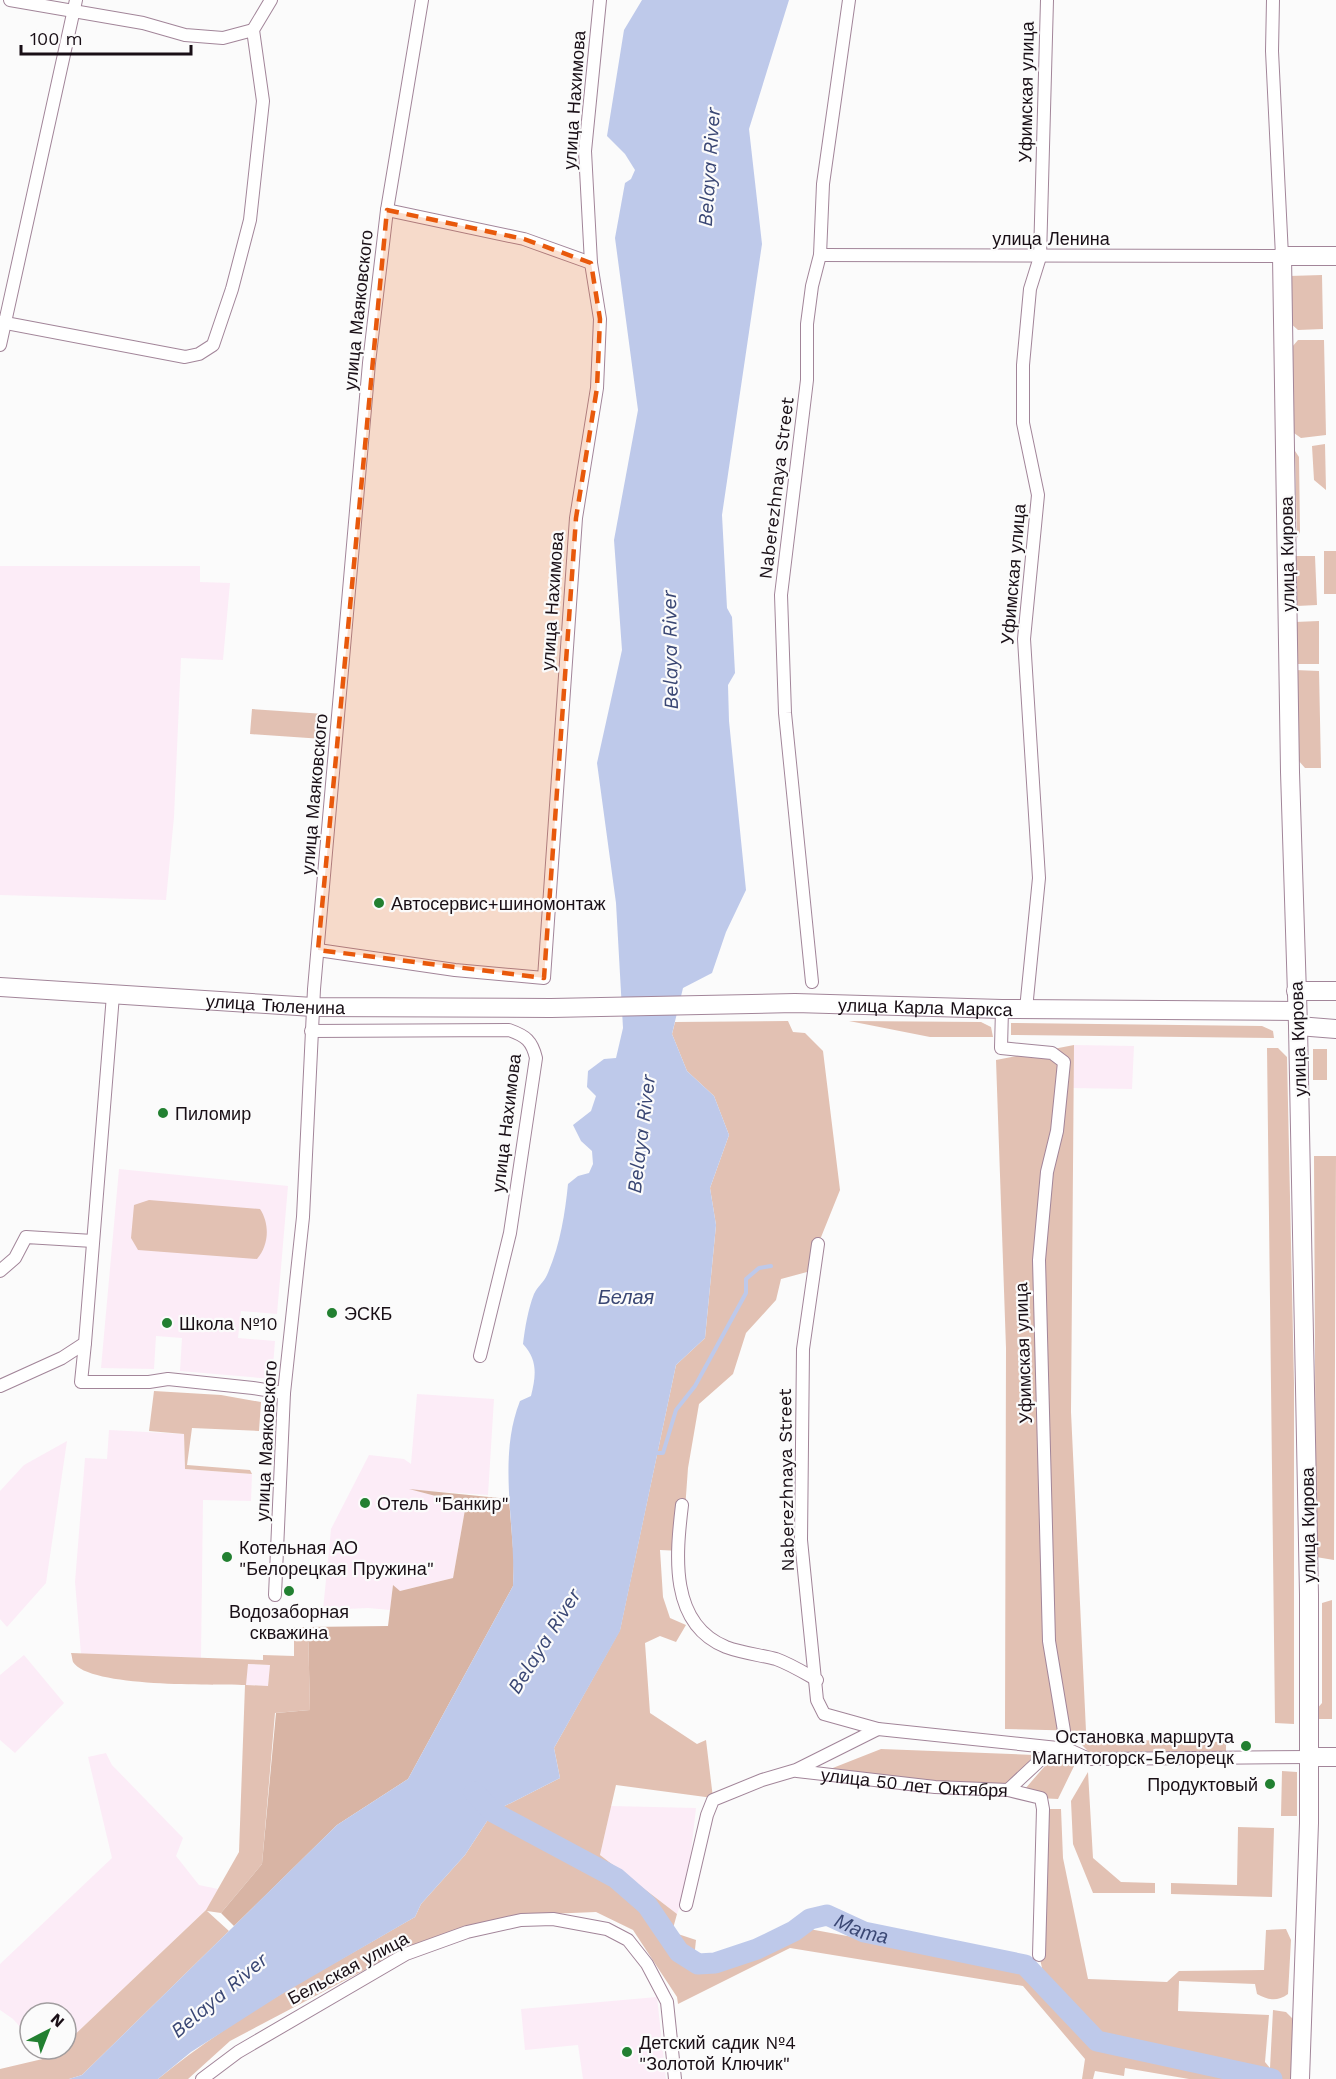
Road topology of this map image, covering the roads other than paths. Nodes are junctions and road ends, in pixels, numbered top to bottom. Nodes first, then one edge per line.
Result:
1 (10, 0) edge
2 (271, 0) edge
3 (422, 0) edge
4 (600, 0) edge
5 (849, 0) edge
6 (1047, 0) edge
7 (1273, 0) edge
8 (75, 5) edge
9 (253, 30) junction
10 (387, 210) junction
11 (820, 255) junction
12 (1282, 256) junction
13 (1336, 256) edge
14 (1040, 257) junction
15 (591, 263) junction
16 (2, 322) edge
17 (0, 345) edge
18 (318, 950) junction
19 (812, 982) dead end
20 (0, 987) edge
21 (1296, 991) junction
22 (1336, 991) edge
23 (113, 995) junction
24 (313, 1007) junction
25 (551, 1008) joint
26 (1002, 1009) junction
27 (1026, 1009) junction
28 (1298, 1018) junction
29 (1336, 1029) edge
30 (311, 1031) junction
31 (93, 1241) junction
32 (818, 1244) dead end
33 (0, 1271) edge
34 (85, 1343) junction
35 (480, 1356) dead end
36 (0, 1386) edge
37 (284, 1394) junction
38 (682, 1505) dead end
39 (275, 1595) dead end
40 (817, 1680) junction
41 (878, 1729) junction
42 (1053, 1748) junction
43 (1067, 1749) junction
44 (1309, 1757) junction
45 (1336, 1757) edge
46 (796, 1770) junction
47 (1008, 1790) junction
48 (686, 1905) dead end
49 (1039, 1955) dead end
50 (1300, 2072) edge
51 (202, 2079) edge
52 (675, 2079) edge

1 - 8 street
2 - 9 street
3 - 10 street, улица Маяковского
4 - 15 street, улица Нахимова
5 - 11 street, Naberezhnaya Street
6 - 14 street, Уфимская улица
7 - 12 street, улица Кирова
8 - 9 street
8 - 16 street
9 - 16 street
10 - 15 street
10 - 18 street, улица Маяковского
11 - 14 street, улица Ленина
11 - 19 street, Naberezhnaya Street
12 - 13 main road
12 - 14 street, улица Ленина
12 - 21 main road, улица Кирова
14 - 27 street, Уфимская улица
15 - 18 street, улица Нахимова
16 - 17 street
18 - 24 street, улица Маяковского
20 - 23 main road, улица Тюленина
21 - 22 main road
21 - 28 main road, улица Кирова
23 - 24 main road, улица Тюленина
23 - 31 street
24 - 25 main road, улица Тюленина
24 - 30 street, улица Маяковского
25 - 26 main road, улица Карла Маркса
26 - 27 main road, улица Карла Маркса
26 - 43 street, Уфимская улица
27 - 28 main road, улица Карла Маркса
28 - 29 main road, улица Карла Маркса
28 - 44 main road, улица Кирова
30 - 35 street, улица Нахимова
30 - 37 street, улица Маяковского
31 - 33 street
31 - 34 street
32 - 40 street, Naberezhnaya Street
34 - 36 street
34 - 37 street
37 - 39 street, улица Маяковского
38 - 40 street
40 - 41 street, Naberezhnaya Street
41 - 42 street
41 - 46 street, улица 50 лет Октября
42 - 43 street
42 - 47 street, улица 50 лет Октября
43 - 44 street
44 - 45 main road
44 - 50 main road, улица Кирова
46 - 47 street, улица 50 лет Октября
46 - 48 street, улица 50 лет Октября
47 - 49 street
51 - 52 street, Бельская улица

